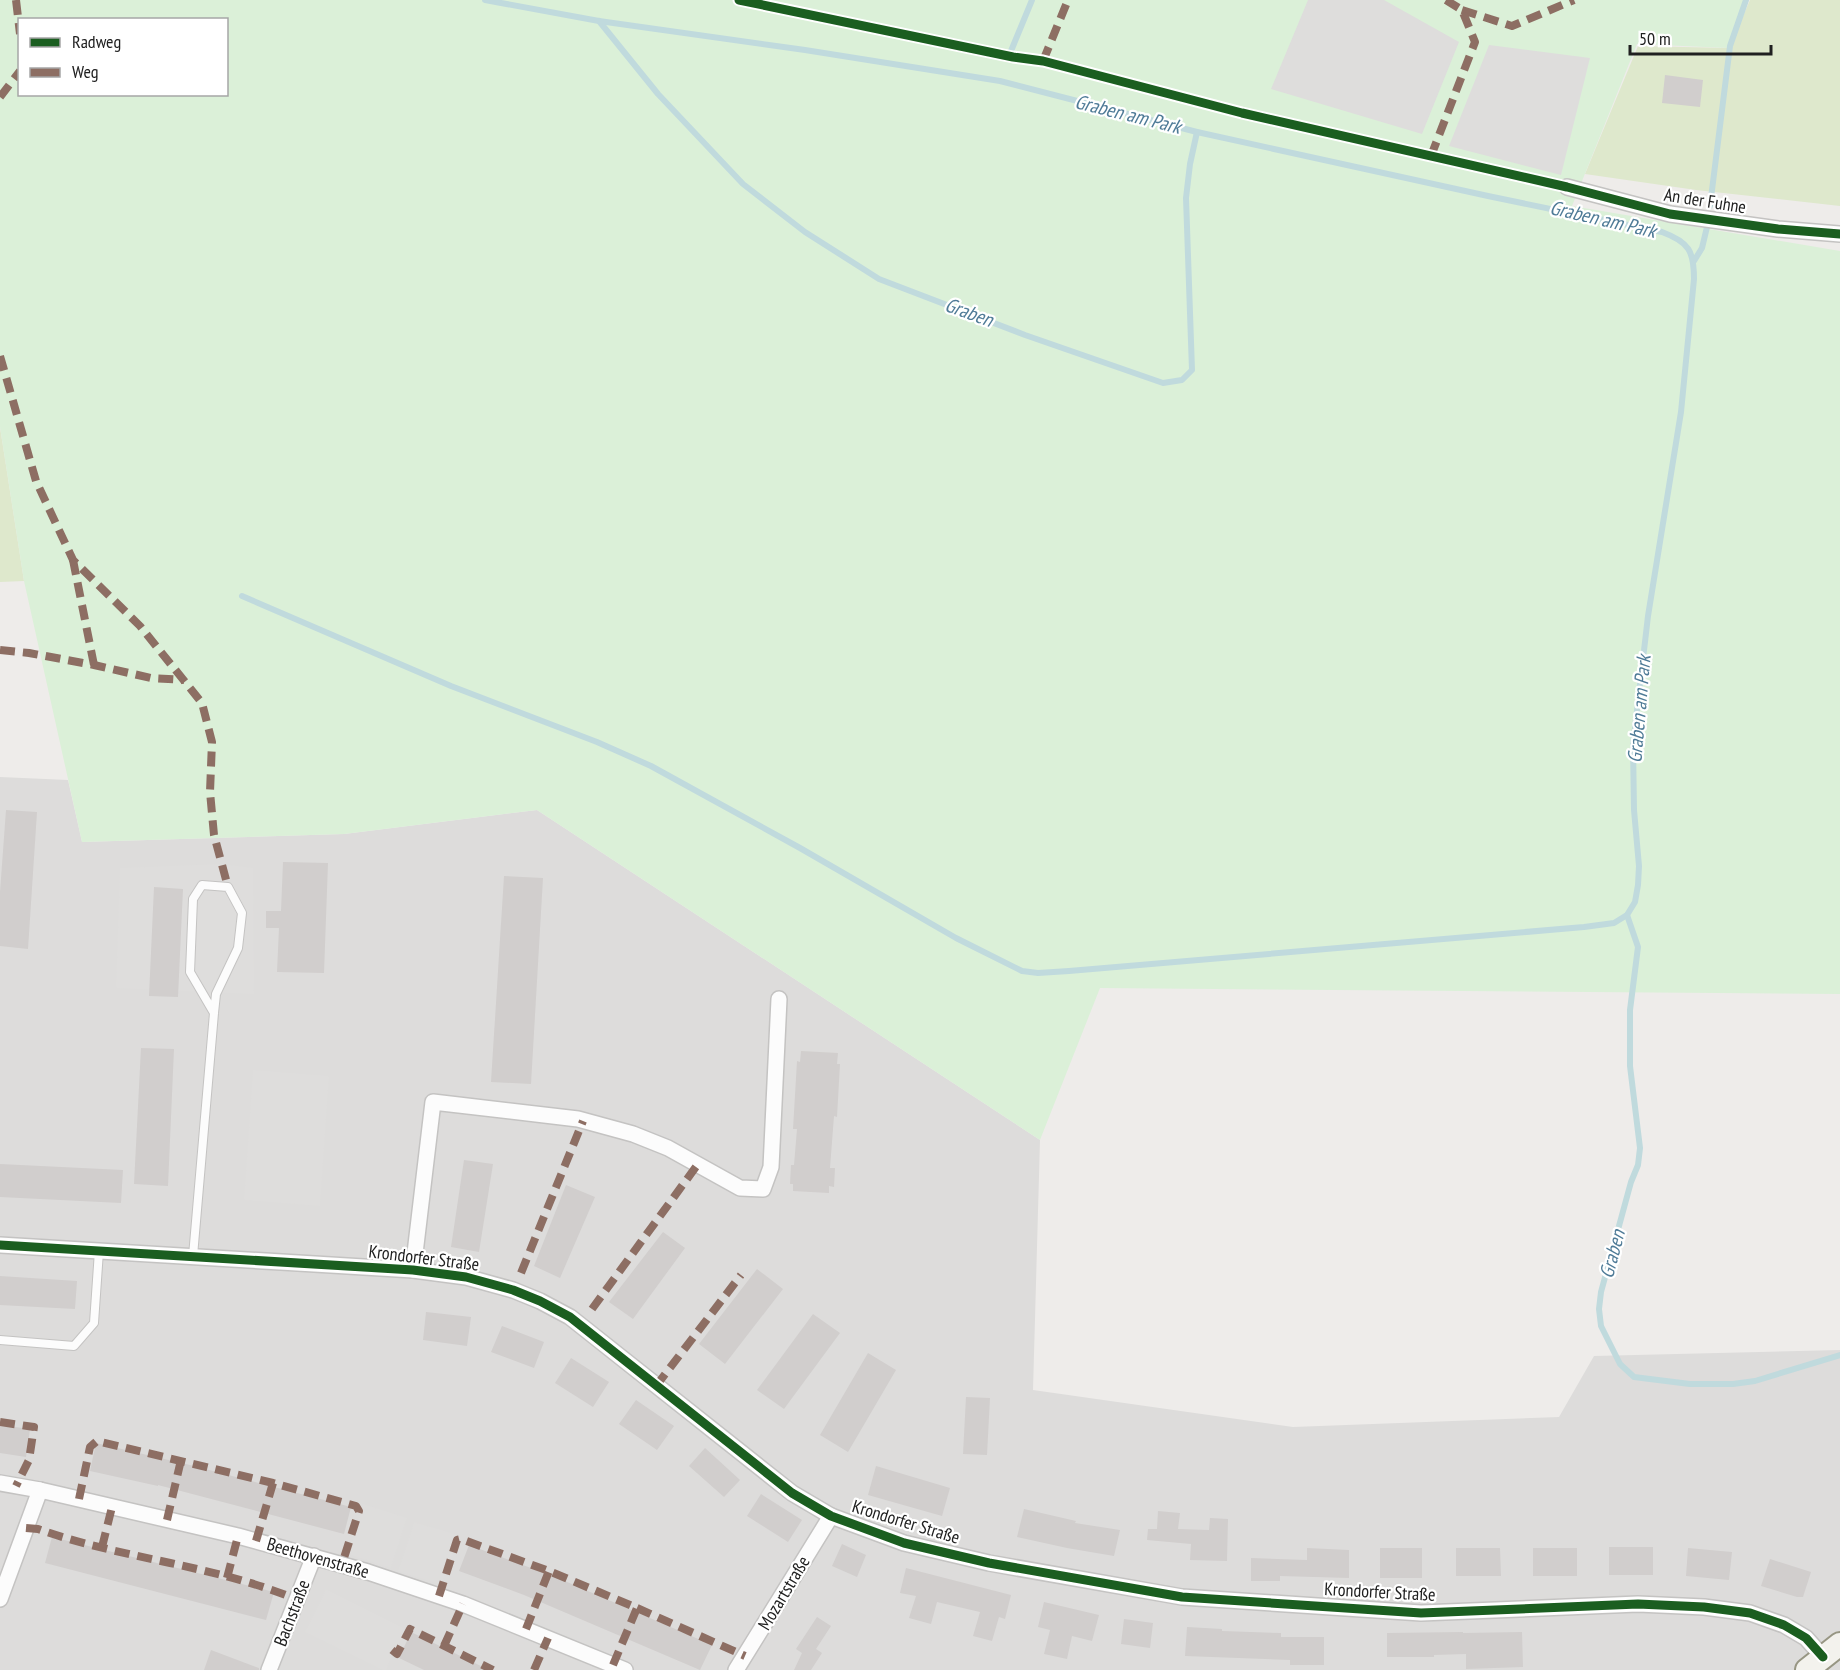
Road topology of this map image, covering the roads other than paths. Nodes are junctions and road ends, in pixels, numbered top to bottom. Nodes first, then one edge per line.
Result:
1 (1567, 187) dead end
2 (1840, 234) edge
3 (779, 999) dead end
4 (214, 1013) junction
5 (0, 1245) edge
6 (99, 1251) junction
7 (192, 1256) junction
8 (413, 1270) junction
9 (0, 1340) edge
10 (0, 1483) edge
11 (40, 1490) junction
12 (831, 1516) junction
13 (314, 1556) junction
14 (0, 1599) edge
15 (1819, 1661) edge
16 (269, 1670) edge
17 (625, 1670) edge
18 (736, 1670) edge

1 - 2 street, An der Fuhne
3 - 8 street, Krondorfer Straße
4 - 4 lane
4 - 7 lane
5 - 6 street, Krondorfer Straße
6 - 7 street, Krondorfer Straße
6 - 9 lane
7 - 8 street, Krondorfer Straße
8 - 12 street, Krondorfer Straße
10 - 11 street, Beethovenstraße
11 - 13 street, Beethovenstraße
11 - 14 street
12 - 15 street, Krondorfer Straße
12 - 18 street, Mozartstraße
13 - 16 street, Bachstraße
13 - 17 street, Beethovenstraße

